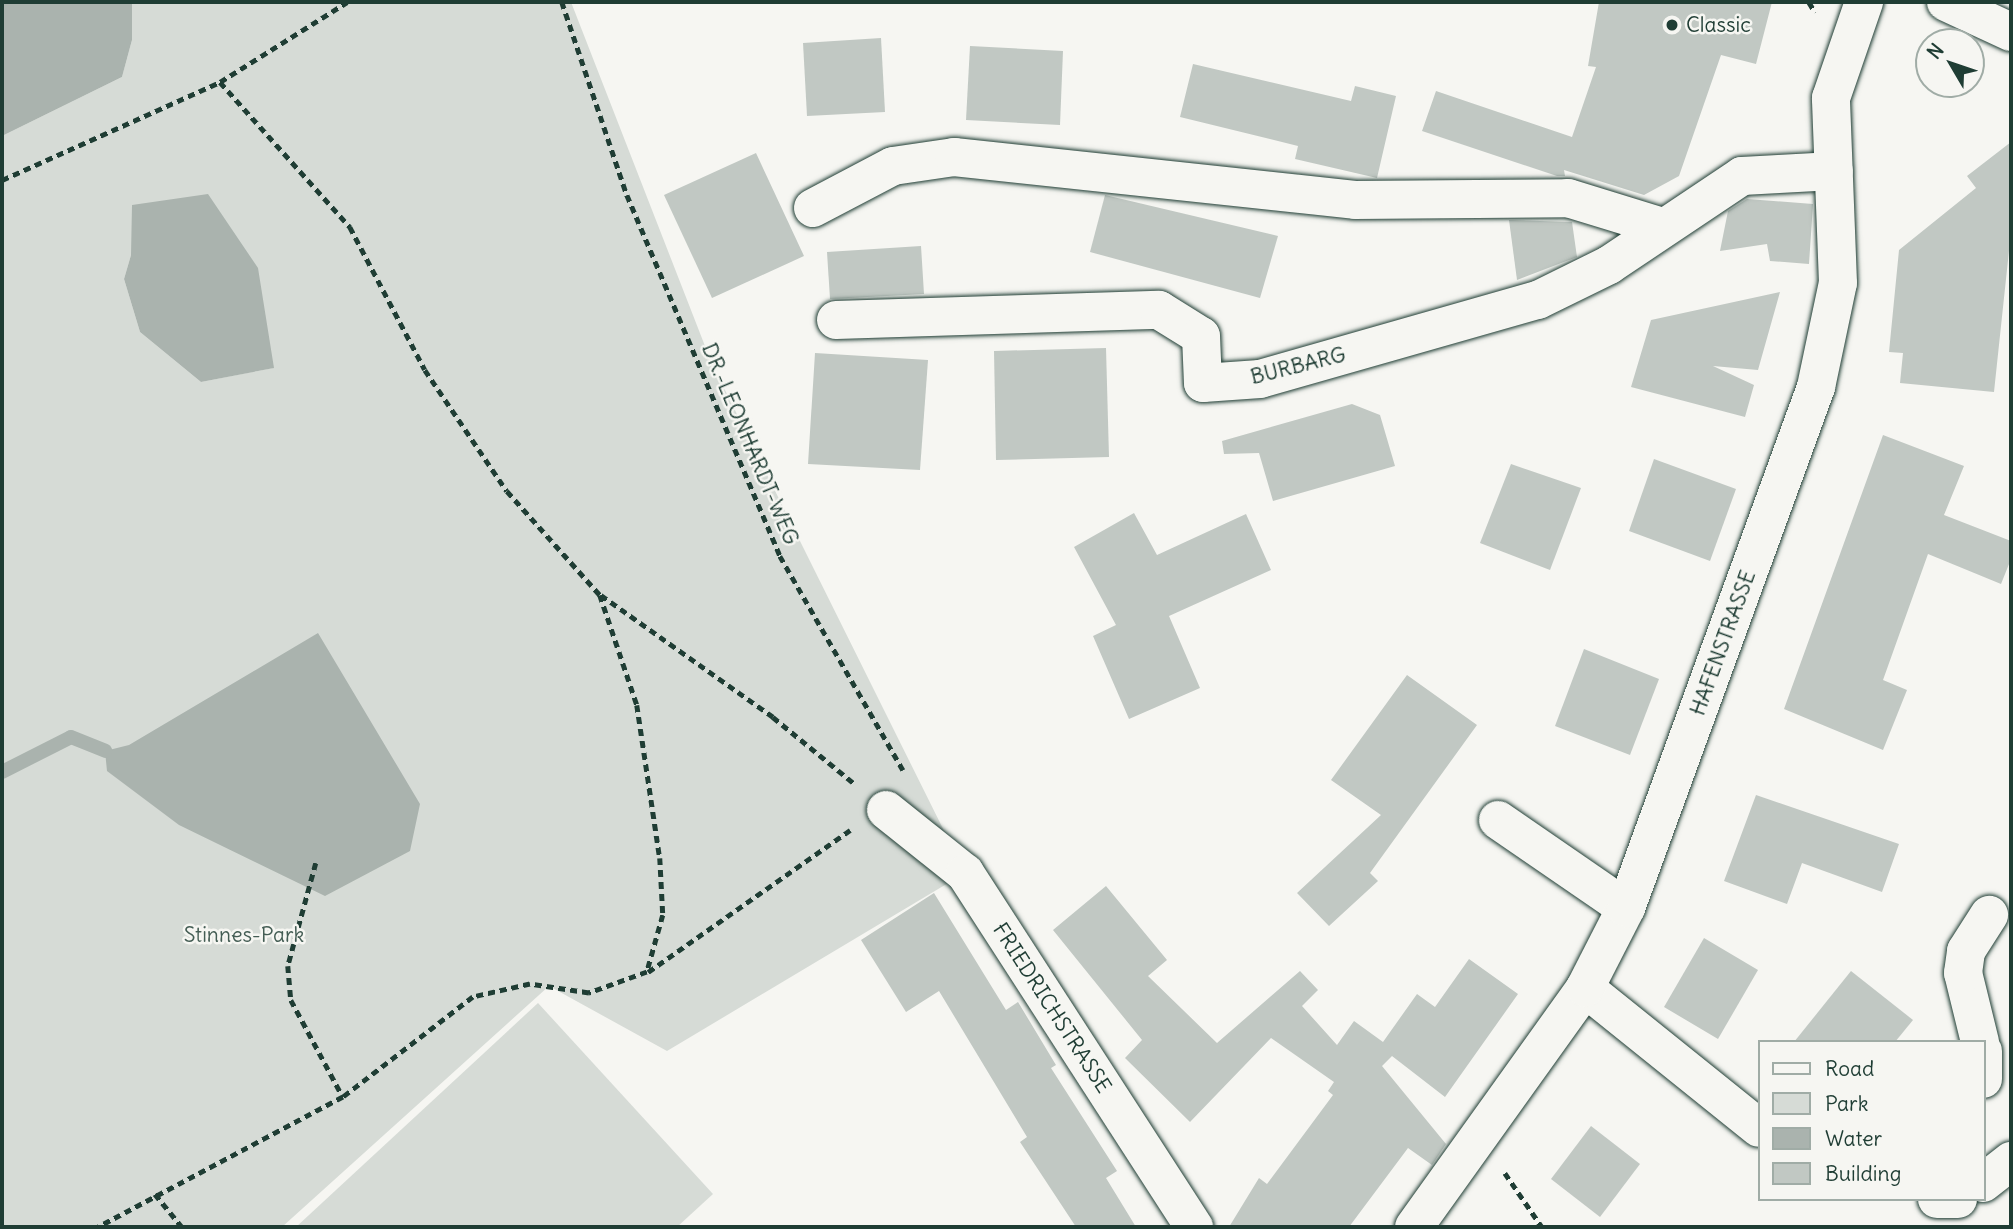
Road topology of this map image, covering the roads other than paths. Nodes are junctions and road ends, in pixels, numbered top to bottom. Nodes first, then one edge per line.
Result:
1 (1864, 2) edge
2 (1947, 2) edge
3 (2011, 32) edge
4 (1834, 171) junction
5 (813, 208) dead end
6 (1659, 226) junction
7 (836, 320) dead end
8 (886, 810) road end
9 (1498, 820) dead end
10 (1626, 908) junction
11 (1989, 915) dead end
12 (1585, 988) junction
13 (1980, 1040) edge
14 (1758, 1127) edge
15 (2011, 1161) edge
16 (1985, 1181) edge
17 (1194, 1227) edge
18 (1414, 1227) edge

1 - 4 street, HAFENSTRASSE
2 - 3 street
4 - 6 street, BURBARG
4 - 10 street, HAFENSTRASSE
5 - 6 street
6 - 7 street, BURBARG
8 - 17 street, FRIEDRICHSTRASSE
9 - 10 street
10 - 12 street, HAFENSTRASSE
11 - 13 street
12 - 14 street
12 - 18 street, HAFENSTRASSE
15 - 16 street

